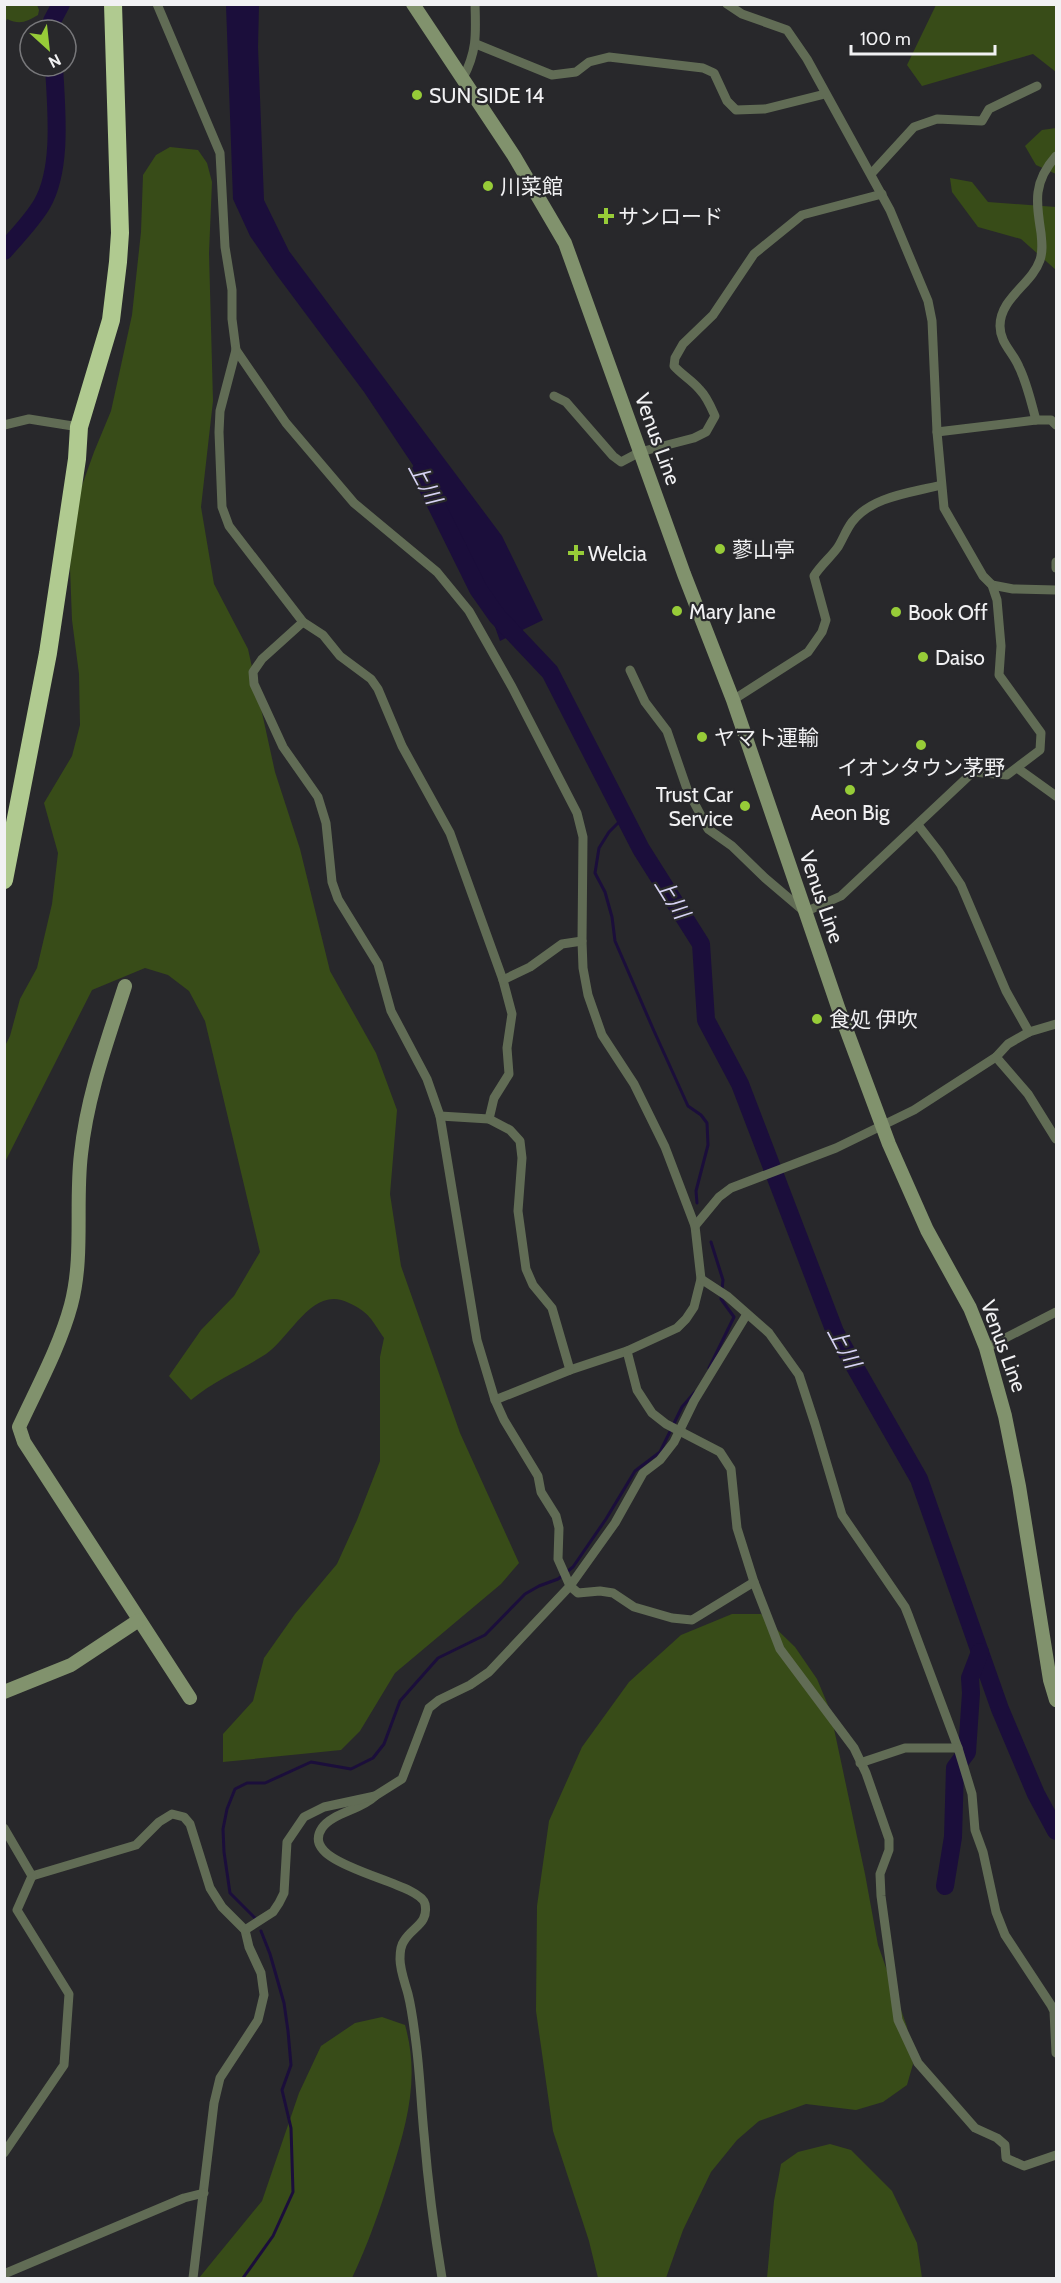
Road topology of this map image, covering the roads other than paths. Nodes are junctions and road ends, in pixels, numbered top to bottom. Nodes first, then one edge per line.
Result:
1 (113, 4) edge
2 (157, 4) edge
3 (413, 4) edge
4 (475, 4) edge
5 (727, 4) edge
6 (476, 44) junction
7 (463, 78) junction
8 (1037, 86) dead end
9 (825, 94) junction
10 (1056, 156) edge
11 (871, 174) junction
12 (882, 194) junction
13 (236, 350) junction
14 (554, 396) dead end
15 (1036, 420) junction
16 (1056, 424) edge
17 (4, 425) edge
18 (79, 427) junction
19 (937, 432) junction
20 (640, 452) junction
21 (941, 485) junction
22 (1056, 562) edge
23 (1056, 568) edge
24 (992, 585) junction
25 (1056, 590) edge
26 (303, 622) junction
27 (630, 670) dead end
28 (733, 700) junction
29 (1017, 768) junction
30 (1056, 796) edge
31 (918, 825) junction
32 (4, 880) edge
33 (805, 912) junction
34 (582, 941) junction
35 (503, 980) junction
36 (124, 986) dead end
37 (1056, 1024) edge
38 (1029, 1032) junction
39 (996, 1057) junction
40 (440, 1116) junction
41 (489, 1119) junction
42 (884, 1125) junction
43 (1056, 1139) edge
44 (695, 1226) junction
45 (701, 1280) junction
46 (1056, 1312) edge
47 (747, 1314) junction
48 (986, 1348) junction
49 (627, 1351) junction
50 (570, 1370) junction
51 (495, 1400) junction
52 (4, 1427) edge
53 (19, 1427) junction
54 (679, 1430) junction
55 (754, 1582) junction
56 (568, 1583) junction
57 (140, 1620) junction
58 (4, 1692) edge
59 (190, 1698) dead end
60 (1056, 1700) edge
61 (958, 1751) junction
62 (860, 1763) junction
63 (375, 1796) junction
64 (4, 1828) edge
65 (32, 1876) junction
66 (245, 1930) junction
67 (1056, 2053) edge
68 (4, 2153) edge
69 (1056, 2155) edge
70 (204, 2193) junction
71 (4, 2274) edge
72 (193, 2278) edge
73 (441, 2278) edge

1 - 18 highway
2 - 13 street
3 - 7 main road, Venus Line
4 - 6 street
5 - 9 street
6 - 7 street
6 - 9 street
7 - 20 main road, Venus Line
8 - 11 street
9 - 11 street
10 - 15 street
11 - 12 street
12 - 19 street
12 - 20 street
13 - 26 street
13 - 34 street
14 - 20 street
15 - 16 street
15 - 19 street
17 - 18 street
18 - 32 highway
19 - 21 street
20 - 28 main road, Venus Line
21 - 24 street
21 - 28 street
22 - 23 street
24 - 25 street
24 - 29 street
26 - 35 street
26 - 40 street
27 - 33 street
28 - 33 main road, Venus Line
29 - 30 street
29 - 31 street
31 - 33 street
31 - 38 street
33 - 42 main road, Venus Line
34 - 35 street
34 - 44 street
35 - 41 street
36 - 53 main road
37 - 38 street
38 - 39 street
39 - 42 street
39 - 43 street
40 - 41 street
40 - 51 street
41 - 50 street
42 - 44 street
42 - 48 main road, Venus Line
44 - 45 street
45 - 47 street
45 - 49 street
46 - 48 street
47 - 54 street
47 - 61 street
48 - 60 main road, Venus Line
49 - 50 street
49 - 54 street
50 - 51 street
51 - 56 street
52 - 53 main road
53 - 57 main road
54 - 55 street
54 - 56 street
55 - 56 street
55 - 62 street
56 - 63 street
57 - 58 main road
57 - 59 main road
61 - 62 street
61 - 67 street
62 - 69 street
63 - 66 street
63 - 73 street
64 - 65 street
65 - 66 street
65 - 68 street
66 - 70 street
70 - 71 street
70 - 72 street

